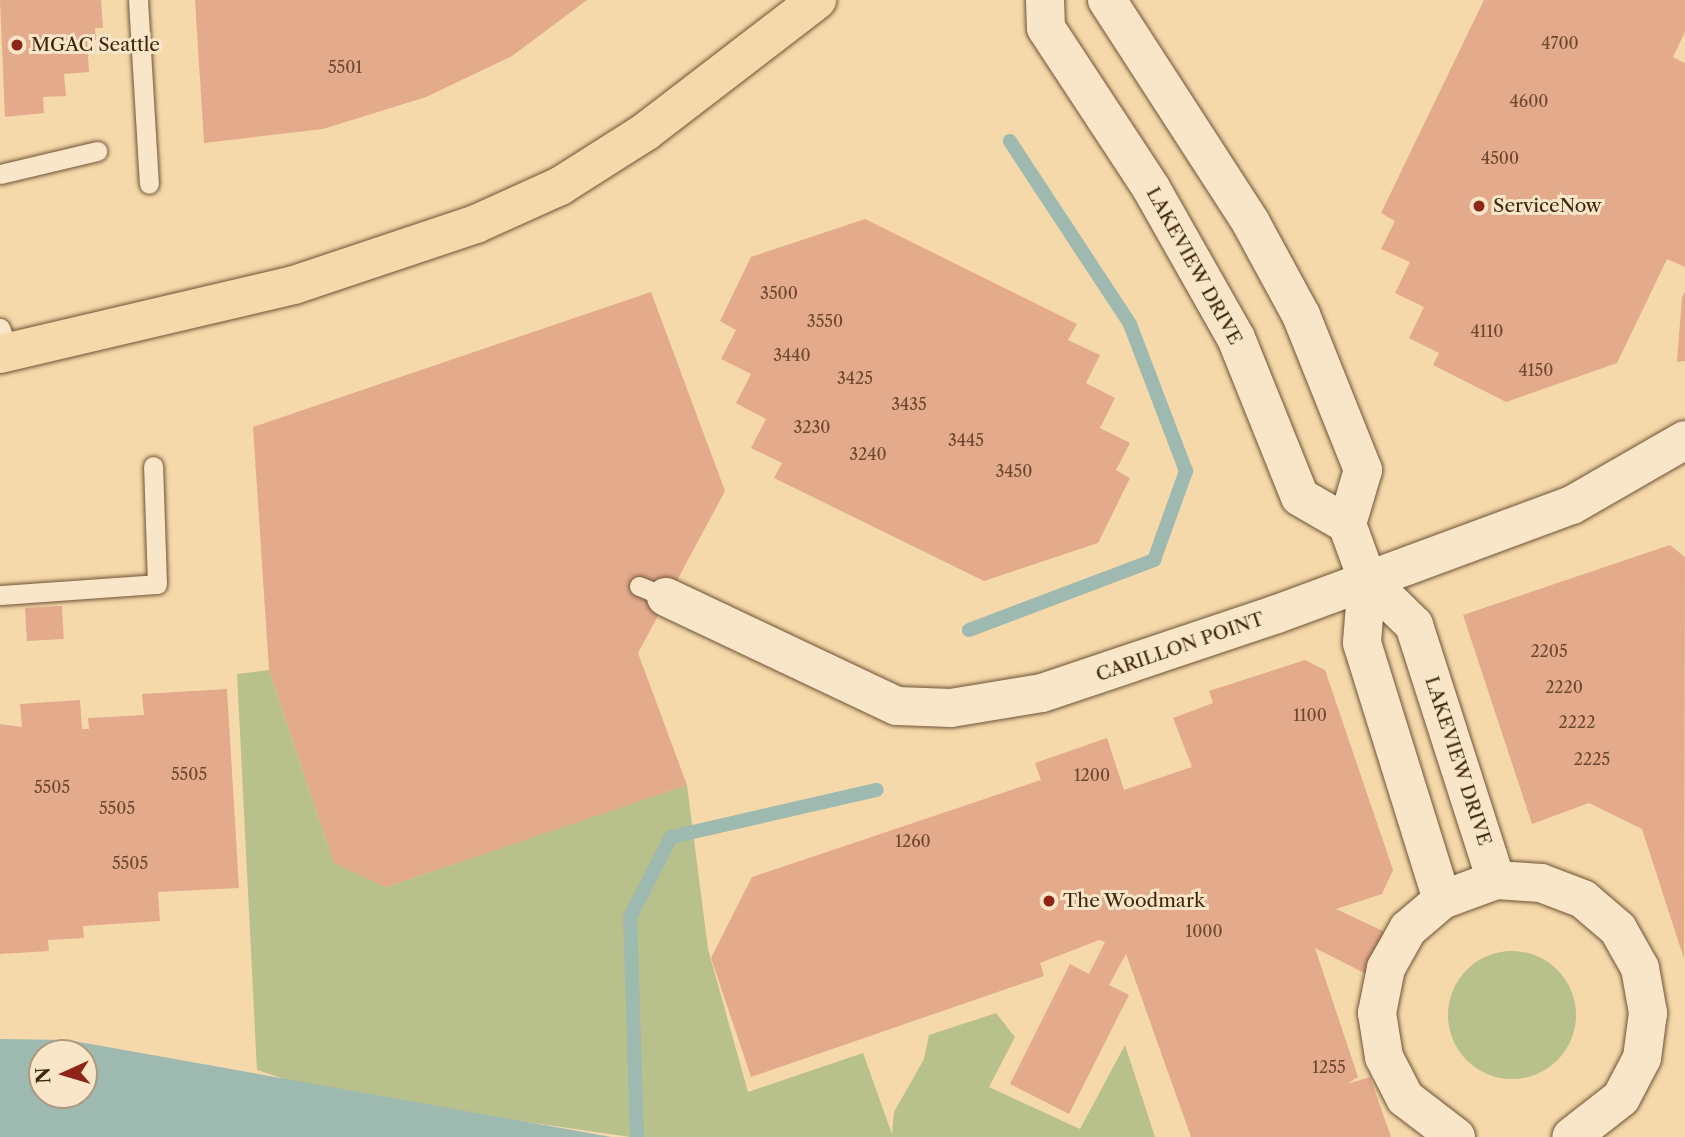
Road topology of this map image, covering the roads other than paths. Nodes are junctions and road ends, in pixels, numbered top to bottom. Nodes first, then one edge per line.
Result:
1 (138, 0) edge
2 (817, 0) edge
3 (1045, 0) edge
4 (1107, 0) edge
5 (97, 151) dead end
6 (0, 174) edge
7 (149, 184) dead end
8 (3, 345) edge
9 (1685, 440) edge
10 (153, 466) dead end
11 (1347, 524) junction
12 (1367, 579) junction
13 (653, 592) dead end
14 (0, 594) edge
15 (1496, 880) junction
16 (1442, 900) junction
17 (1456, 1137) edge
18 (1571, 1137) edge

1 - 7 lane
2 - 8 main road
3 - 11 street, LAKEVIEW DRIVE
4 - 11 street
5 - 6 lane
9 - 12 street, CARILLON POINT
10 - 14 lane
11 - 12 street, LAKEVIEW DRIVE
12 - 13 street, CARILLON POINT
12 - 15 street, LAKEVIEW DRIVE
12 - 16 street, LAKEVIEW DRIVE
15 - 16 street
15 - 18 street
16 - 17 street

